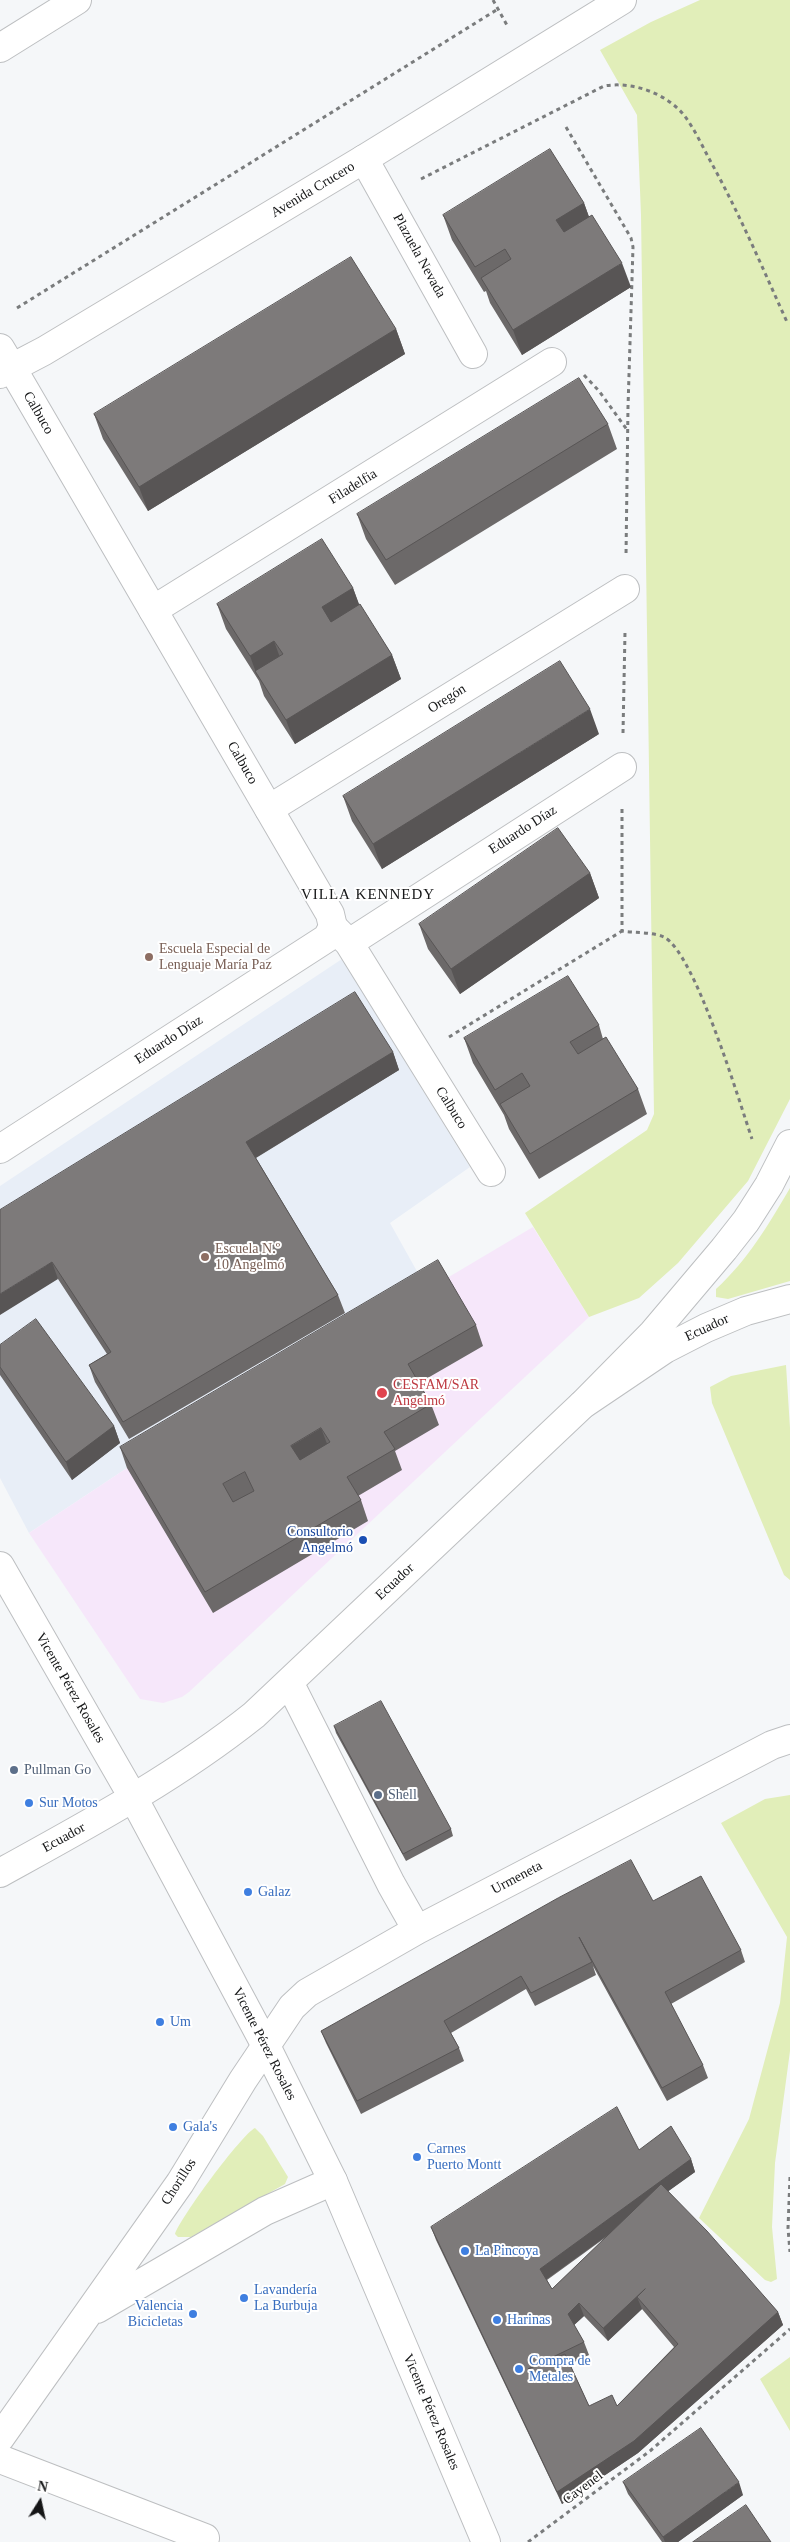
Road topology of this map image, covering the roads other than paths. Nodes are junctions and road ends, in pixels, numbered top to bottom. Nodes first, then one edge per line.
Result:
1 (77, 0) edge
2 (622, 0) edge
3 (0, 48) edge
4 (364, 159) junction
5 (473, 354) dead end
6 (552, 362) road end
7 (4, 364) edge
8 (625, 589) road end
9 (153, 610) junction
10 (622, 767) road end
11 (269, 809) junction
12 (341, 935) junction
13 (790, 1144) edge
14 (0, 1149) edge
15 (491, 1172) dead end
16 (790, 1299) edge
17 (582, 1405) junction
18 (0, 1566) edge
19 (289, 1682) junction
20 (790, 1739) edge
21 (134, 1799) junction
22 (0, 1873) edge
23 (417, 1930) junction
24 (266, 2046) junction
25 (333, 2181) junction
26 (87, 2315) junction
27 (0, 2438) edge
28 (0, 2458) edge
29 (205, 2538) dead end
30 (486, 2542) edge

1 - 3 main road
2 - 4 main road, Avenida Crucero
4 - 5 main road, Plazuela Nevada
4 - 7 main road, Avenida Crucero
6 - 9 main road, Filadelfia
7 - 9 main road, Calbuco
8 - 11 main road, Oregón
9 - 11 main road, Calbuco
10 - 12 main road, Eduardo Díaz
11 - 12 main road, Calbuco
12 - 14 main road, Eduardo Díaz
12 - 15 main road, Calbuco
13 - 17 main road
16 - 17 main road, Ecuador
17 - 19 main road, Ecuador
18 - 21 main road, Vicente Pérez Rosales
19 - 21 main road, Ecuador
19 - 23 main road
20 - 23 main road, Urmeneta
21 - 22 main road, Ecuador
21 - 24 main road, Vicente Pérez Rosales
23 - 24 main road, Urmeneta
24 - 25 main road, Vicente Pérez Rosales
24 - 26 main road, Chorillos
25 - 26 main road, Chorillos
25 - 30 main road, Vicente Pérez Rosales
26 - 27 main road, Chorillos
28 - 29 main road

